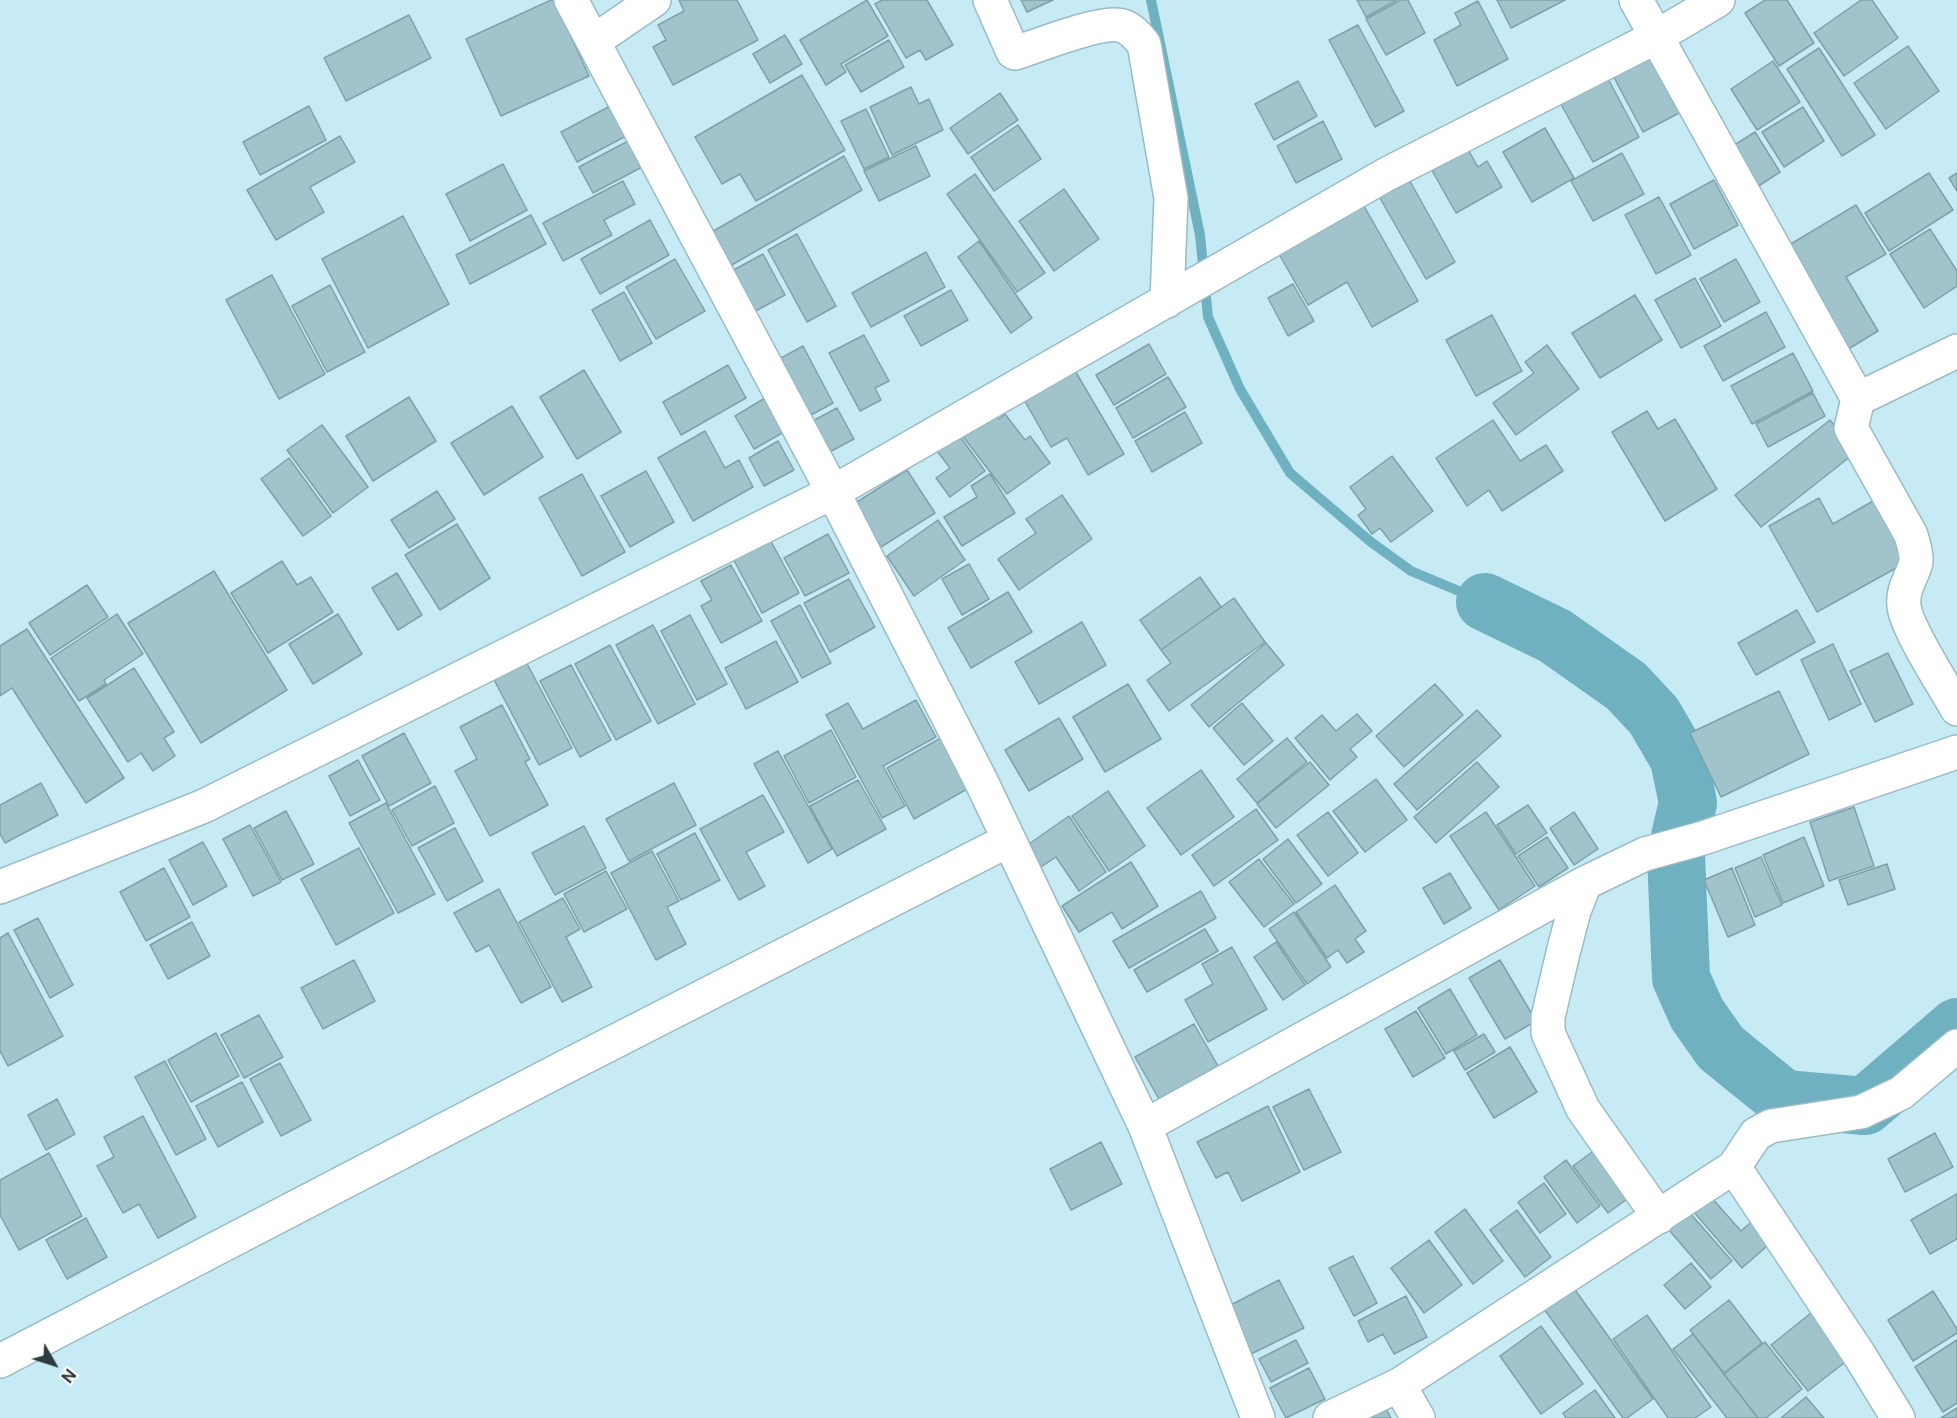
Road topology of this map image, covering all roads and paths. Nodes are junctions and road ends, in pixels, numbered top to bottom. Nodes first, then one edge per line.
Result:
1 (571, 0) edge
2 (654, 0) edge
3 (990, 0) edge
4 (1636, 0) edge
5 (1718, 0) edge
6 (1656, 37) junction
7 (594, 41) junction
8 (1174, 297) junction
9 (1957, 351) edge
10 (1858, 399) junction
11 (833, 492) junction
12 (1957, 710) edge
13 (1957, 752) edge
14 (1009, 840) junction
15 (1585, 883) junction
16 (0, 887) edge
17 (1957, 1046) edge
18 (1145, 1126) junction
19 (1734, 1167) junction
20 (1659, 1217) junction
21 (0, 1361) edge
22 (1400, 1385) junction
23 (1258, 1418) edge
24 (1330, 1418) edge
25 (1419, 1418) edge
26 (1898, 1418) edge

1 - 7 street
2 - 7 street
3 - 8 street
4 - 6 street
5 - 6 street
6 - 8 street
6 - 10 street
7 - 11 street
8 - 11 street
9 - 10 street
10 - 12 street
11 - 14 street
11 - 16 street
13 - 15 street
14 - 18 street
14 - 21 street
15 - 18 street
15 - 20 street
17 - 19 street
18 - 23 street
19 - 20 street
19 - 26 street
20 - 22 street
22 - 24 street
22 - 25 street

